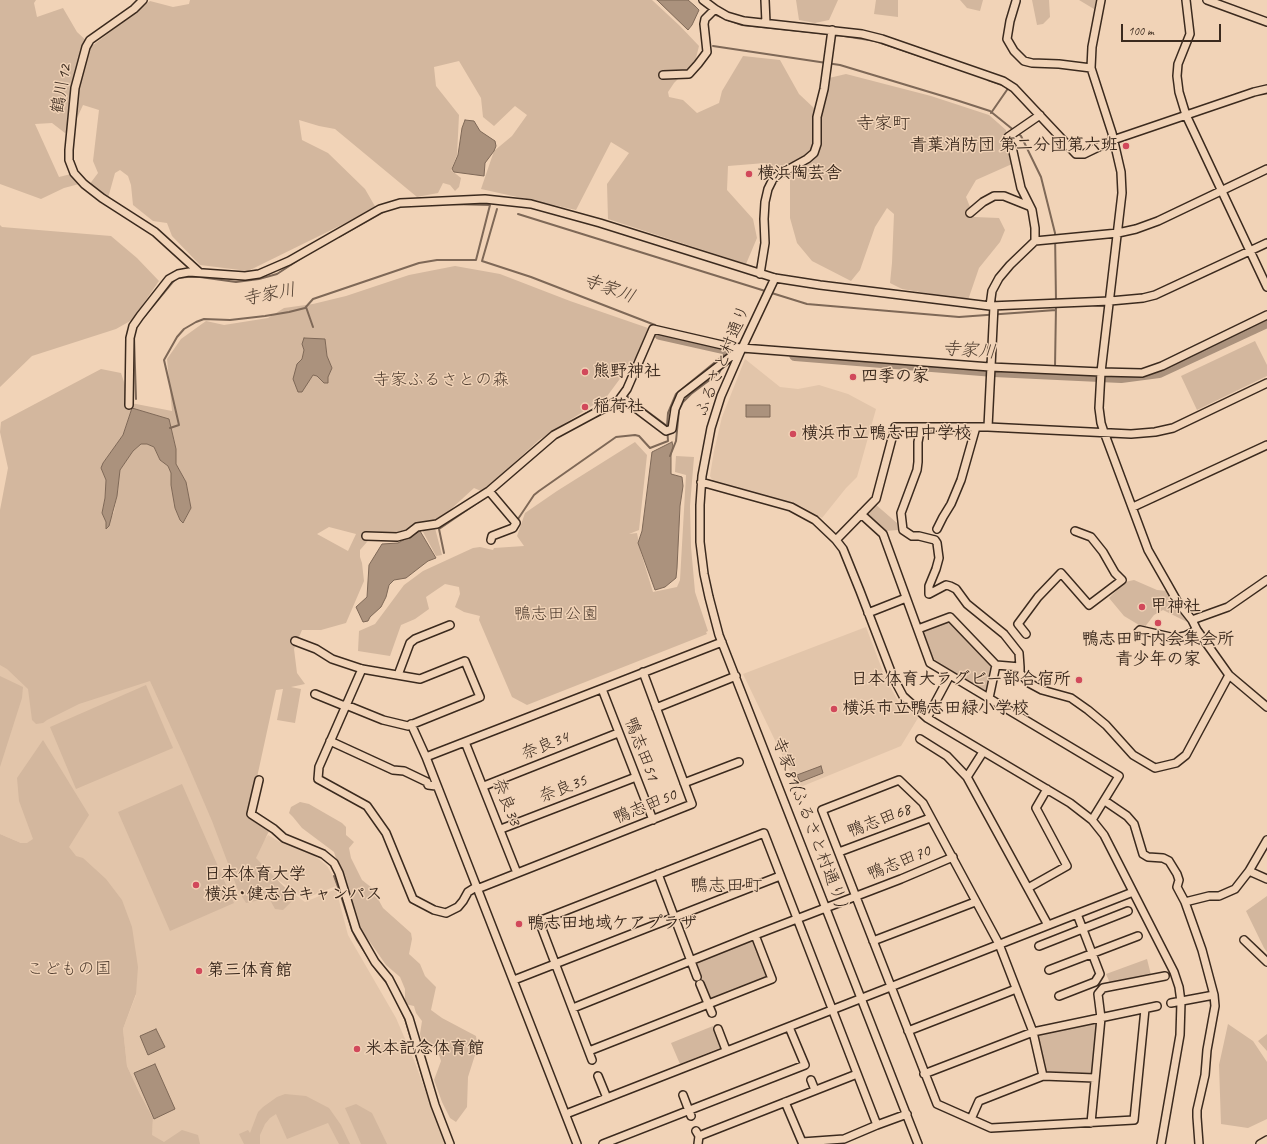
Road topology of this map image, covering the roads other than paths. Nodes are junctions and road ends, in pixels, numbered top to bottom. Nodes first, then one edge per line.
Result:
1 (143, 0) edge
2 (703, 0) edge
3 (765, 0) edge
4 (1100, 0) edge
5 (1186, 0) edge
6 (1207, 0) edge
7 (1016, 1) dead end
8 (715, 9) junction
9 (1267, 22) edge
10 (766, 23) junction
11 (832, 30) junction
12 (1091, 68) junction
13 (663, 76) dead end
14 (1267, 89) edge
15 (1040, 115) junction
16 (1186, 115) junction
17 (1113, 140) junction
18 (1267, 169) edge
19 (1222, 190) junction
20 (1029, 206) junction
21 (970, 213) dead end
22 (1118, 233) junction
23 (1035, 241) junction
24 (1267, 243) edge
25 (1250, 251) junction
26 (199, 272) junction
27 (760, 274) junction
28 (775, 278) junction
29 (1267, 287) edge
30 (1110, 301) junction
31 (992, 306) junction
32 (1267, 315) edge
33 (742, 348) junction
34 (990, 367) junction
35 (1101, 372) junction
36 (1267, 383) edge
37 (621, 397) junction
38 (129, 405) dead end
39 (921, 427) junction
40 (976, 427) junction
41 (988, 428) junction
42 (1104, 432) junction
43 (1267, 445) edge
44 (701, 482) junction
45 (489, 491) junction
46 (700, 505) joint
47 (1133, 507) junction
48 (861, 514) junction
49 (937, 529) dead end
50 (1075, 531) dead end
51 (366, 536) dead end
52 (491, 540) dead end
53 (836, 540) junction
54 (1267, 580) edge
55 (906, 598) junction
56 (868, 613) junction
57 (1192, 620) junction
58 (450, 626) dead end
59 (918, 629) junction
60 (1197, 630) junction
61 (1138, 632) dead end
62 (1026, 634) dead end
63 (295, 641) dead end
64 (722, 642) junction
65 (996, 665) junction
66 (1020, 667) junction
67 (362, 669) junction
68 (643, 672) junction
69 (398, 675) junction
70 (950, 675) junction
71 (1228, 675) junction
72 (736, 676) junction
73 (602, 689) junction
74 (315, 694) dead end
75 (989, 698) junction
76 (346, 705) junction
77 (1267, 707) edge
78 (656, 708) junction
79 (928, 718) junction
80 (411, 724) junction
81 (618, 733) junction
82 (920, 739) dead end
83 (330, 741) junction
84 (465, 742) junction
85 (983, 752) junction
86 (426, 757) junction
87 (739, 762) dead end
88 (636, 777) junction
89 (967, 777) junction
90 (259, 780) dead end
91 (684, 783) junction
92 (436, 786) junction
93 (484, 786) junction
94 (1047, 789) junction
95 (1105, 801) junction
96 (930, 818) junction
97 (653, 820) junction
98 (1092, 820) junction
99 (501, 829) junction
100 (1267, 840) edge
101 (839, 852) junction
102 (953, 858) junction
103 (1249, 871) junction
104 (517, 873) junction
105 (658, 874) junction
106 (780, 876) junction
107 (1267, 879) edge
108 (477, 888) junction
109 (1028, 888) junction
110 (1133, 892) junction
111 (855, 896) junction
112 (975, 902) junction
113 (1185, 902) junction
114 (827, 908) junction
115 (1128, 910) dead end
116 (1077, 914) junction
117 (674, 917) junction
118 (797, 919) junction
119 (1048, 925) junction
120 (1083, 928) junction
121 (755, 935) junction
122 (1138, 936) dead end
123 (1244, 940) dead end
124 (873, 941) junction
125 (999, 944) junction
126 (1039, 946) dead end
127 (1093, 954) junction
128 (691, 960) junction
129 (1267, 962) edge
130 (556, 964) junction
131 (1049, 970) dead end
132 (697, 976) dead end
133 (1165, 976) dead end
134 (514, 980) junction
135 (700, 984) dead end
136 (891, 986) junction
137 (1016, 989) junction
138 (1214, 995) junction
139 (1059, 996) dead end
140 (862, 998) junction
141 (1182, 1002) junction
142 (708, 1004) junction
143 (1171, 1004) dead end
144 (1157, 1006) dead end
145 (573, 1008) junction
146 (1145, 1009) junction
147 (833, 1010) junction
148 (712, 1013) dead end
149 (1101, 1018) junction
150 (789, 1027) junction
151 (718, 1029) dead end
152 (908, 1031) junction
153 (1033, 1032) junction
154 (726, 1050) junction
155 (589, 1051) junction
156 (592, 1060) dead end
157 (857, 1074) junction
158 (924, 1074) junction
159 (598, 1076) dead end
160 (1043, 1076) junction
161 (1095, 1078) junction
162 (811, 1080) dead end
163 (815, 1090) junction
164 (683, 1095) dead end
165 (607, 1098) junction
166 (785, 1102) junction
167 (566, 1114) junction
168 (690, 1114) junction
169 (907, 1114) junction
170 (971, 1119) junction
171 (1091, 1122) junction
172 (877, 1125) junction
173 (1267, 1140) edge
174 (450, 1144) edge
175 (577, 1144) edge
176 (604, 1144) edge
177 (698, 1144) edge
178 (918, 1144) edge
179 (1161, 1144) edge
180 (1199, 1144) edge
181 (1260, 1144) edge

1 - 26 street, 鶴川12
2 - 8 street
3 - 10 street
4 - 12 street
5 - 16 street
6 - 9 street
7 - 12 street
8 - 10 street
8 - 13 street
10 - 11 street
11 - 15 street
11 - 27 street
12 - 17 street
14 - 16 street
15 - 17 street
15 - 20 street
16 - 17 street
16 - 19 street
17 - 22 street
18 - 19 street
19 - 22 street
19 - 25 street
20 - 21 street
20 - 23 street
22 - 23 street
22 - 30 street
23 - 31 street
24 - 25 street
25 - 29 street
25 - 30 street
26 - 27 street
26 - 38 street
27 - 28 street
28 - 31 street
28 - 33 street, ふるさと村通り
30 - 31 street
30 - 35 street
31 - 34 street
32 - 35 street
33 - 34 street
33 - 37 street
33 - 37 street
33 - 44 street, ふるさと村通り
34 - 35 street
34 - 41 street
35 - 42 street
36 - 42 street
37 - 45 street
39 - 40 street
39 - 48 street
39 - 66 street
40 - 41 street
40 - 49 street
41 - 42 street
42 - 47 street
43 - 47 street
44 - 46 street, ふるさと村通り
44 - 53 street
45 - 51 street
45 - 52 street
46 - 64 street, 寺家81(ふるさと村通り)
47 - 57 street
48 - 53 street
48 - 55 street
50 - 62 street
53 - 56 street
54 - 57 street
55 - 56 street
55 - 59 street
56 - 79 street
57 - 60 street
58 - 69 street
59 - 65 street
59 - 70 street
60 - 61 street
60 - 71 street
63 - 67 street
64 - 68 street
64 - 72 street, 寺家81(ふるさと村通り)
65 - 66 street
65 - 75 street
66 - 71 street
67 - 69 street
67 - 76 street
68 - 73 street
68 - 78 street, 鴨志田50
69 - 80 street
70 - 75 street
70 - 79 street
71 - 77 street
72 - 78 street
72 - 114 street, 寺家81(ふるさと村通り)
73 - 81 street, 鴨志田51
73 - 84 street
74 - 76 street
75 - 95 street
76 - 80 street
76 - 83 street
78 - 91 street, 鴨志田50
79 - 85 street
80 - 86 street
81 - 88 street, 鴨志田51
81 - 93 street, 奈良34
82 - 89 street
83 - 92 street
83 - 108 street
84 - 86 street
84 - 93 street, 奈良33
85 - 89 street
85 - 94 street
86 - 92 street
87 - 91 street
88 - 97 street, 鴨志田51
88 - 99 street, 奈良35
89 - 109 street
90 - 174 street
91 - 97 street, 鴨志田50
92 - 108 street
93 - 99 street, 奈良33
94 - 98 street
94 - 109 street
95 - 98 street
95 - 113 street
96 - 101 street, 鴨志田68
96 - 101 street
96 - 102 street
97 - 104 street, 鴨志田50
98 - 110 street
99 - 104 street, 奈良33
100 - 103 street
101 - 111 street
102 - 111 street, 鴨志田70
102 - 112 street
103 - 107 street
103 - 113 street
104 - 108 street, 鴨志田50
105 - 106 street
105 - 117 street
105 - 130 street
106 - 117 street
106 - 118 street
108 - 134 street
109 - 119 street
110 - 116 street
110 - 141 street
111 - 114 street, 鴨志田70
111 - 124 street
112 - 124 street
112 - 125 street
113 - 138 street
114 - 118 street, 鴨志田70
114 - 140 street, 寺家81(ふるさと村通り)
115 - 120 street
116 - 119 street
116 - 120 street
117 - 128 street
117 - 130 street
118 - 121 street, 鴨志田70
118 - 147 street
119 - 125 street
120 - 126 street
120 - 127 street
121 - 128 street, 鴨志田70
121 - 142 street
122 - 127 street
123 - 129 street
124 - 136 street
125 - 136 street
125 - 137 street
127 - 131 street
127 - 139 street
128 - 132 street
128 - 145 street, 鴨志田70
130 - 134 street
130 - 145 street
133 - 149 street
134 - 167 street
135 - 142 street
136 - 140 street
136 - 152 street
137 - 152 street
137 - 153 street
138 - 141 street
138 - 180 street
140 - 147 street
140 - 169 street, 寺家81(ふるさと村通り)
141 - 143 street
141 - 179 street
142 - 148 street
142 - 155 street
144 - 146 street
145 - 155 street
146 - 149 street
146 - 171 street
147 - 150 street
147 - 157 street
149 - 153 street
149 - 161 street
150 - 154 street
150 - 168 street
151 - 154 street
152 - 158 street
153 - 158 street
153 - 160 street
154 - 165 street
155 - 156 street
157 - 163 street
157 - 172 street
158 - 170 street
159 - 165 street
160 - 161 street
160 - 170 street
161 - 171 street
162 - 163 street
163 - 166 street
164 - 168 street
165 - 167 street
166 - 172 street
166 - 177 street
167 - 175 street
168 - 176 street
169 - 172 street
169 - 178 street, 寺家81(ふるさと村通り)
170 - 171 street
173 - 181 street

